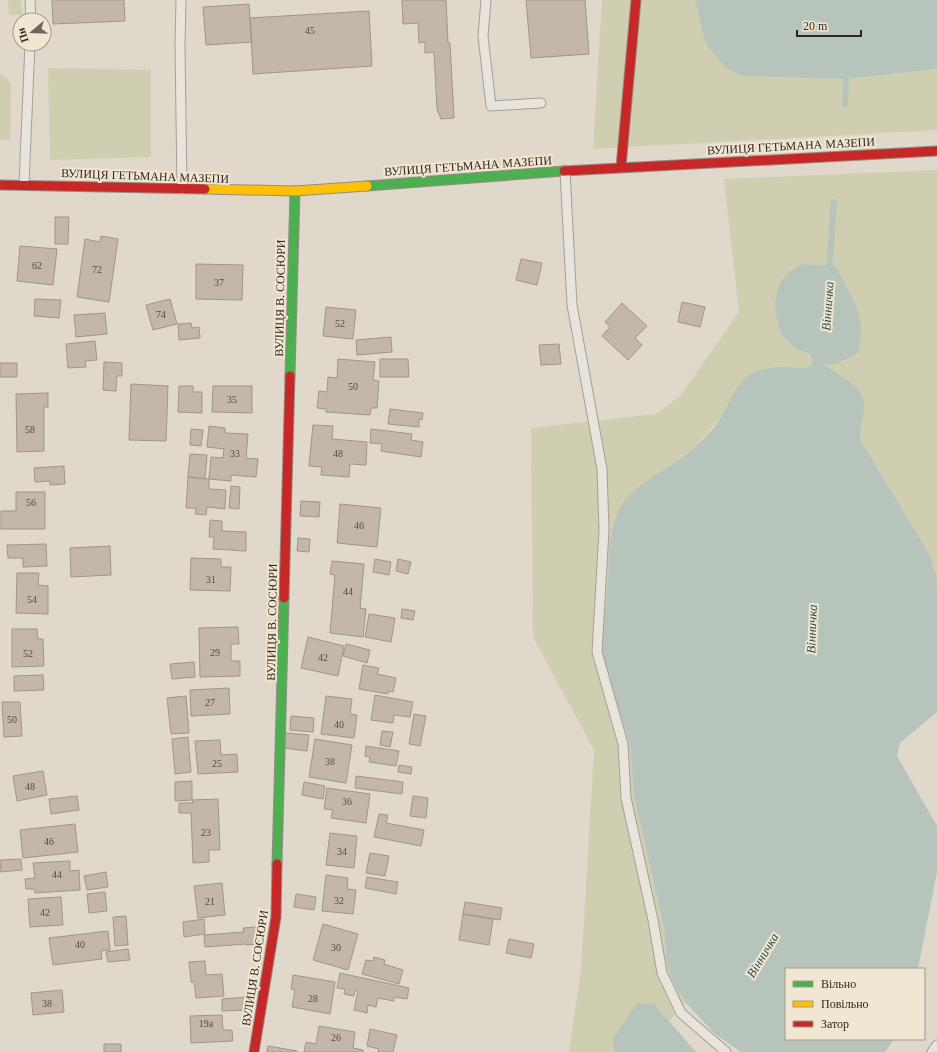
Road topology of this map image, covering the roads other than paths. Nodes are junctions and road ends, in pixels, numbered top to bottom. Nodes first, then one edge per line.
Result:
1 (30, 0) edge
2 (181, 0) edge
3 (486, 0) edge
4 (636, 0) edge
5 (31, 12) edge
6 (30, 52) edge
7 (541, 103) dead end
8 (937, 151) edge
9 (621, 167) junction
10 (565, 171) junction
11 (24, 184) junction
12 (0, 185) edge
13 (182, 189) junction
14 (294, 191) junction
15 (937, 1045) edge
16 (254, 1052) edge
17 (726, 1052) edge
18 (932, 1052) edge

1 - 5 lane
2 - 13 lane
3 - 7 lane
4 - 9 street
6 - 11 lane
8 - 9 street, ВУЛИЦЯ ГЕТЬМАНА МАЗЕПИ
9 - 10 street, ВУЛИЦЯ ГЕТЬМАНА МАЗЕПИ
10 - 14 street, ВУЛИЦЯ ГЕТЬМАНА МАЗЕПИ
10 - 17 lane
11 - 12 street, ВУЛИЦЯ ГЕТЬМАНА МАЗЕПИ
11 - 13 street, ВУЛИЦЯ ГЕТЬМАНА МАЗЕПИ
13 - 14 street, ВУЛИЦЯ ГЕТЬМАНА МАЗЕПИ
14 - 16 street, ВУЛИЦЯ В. СОСЮРИ
15 - 18 lane

